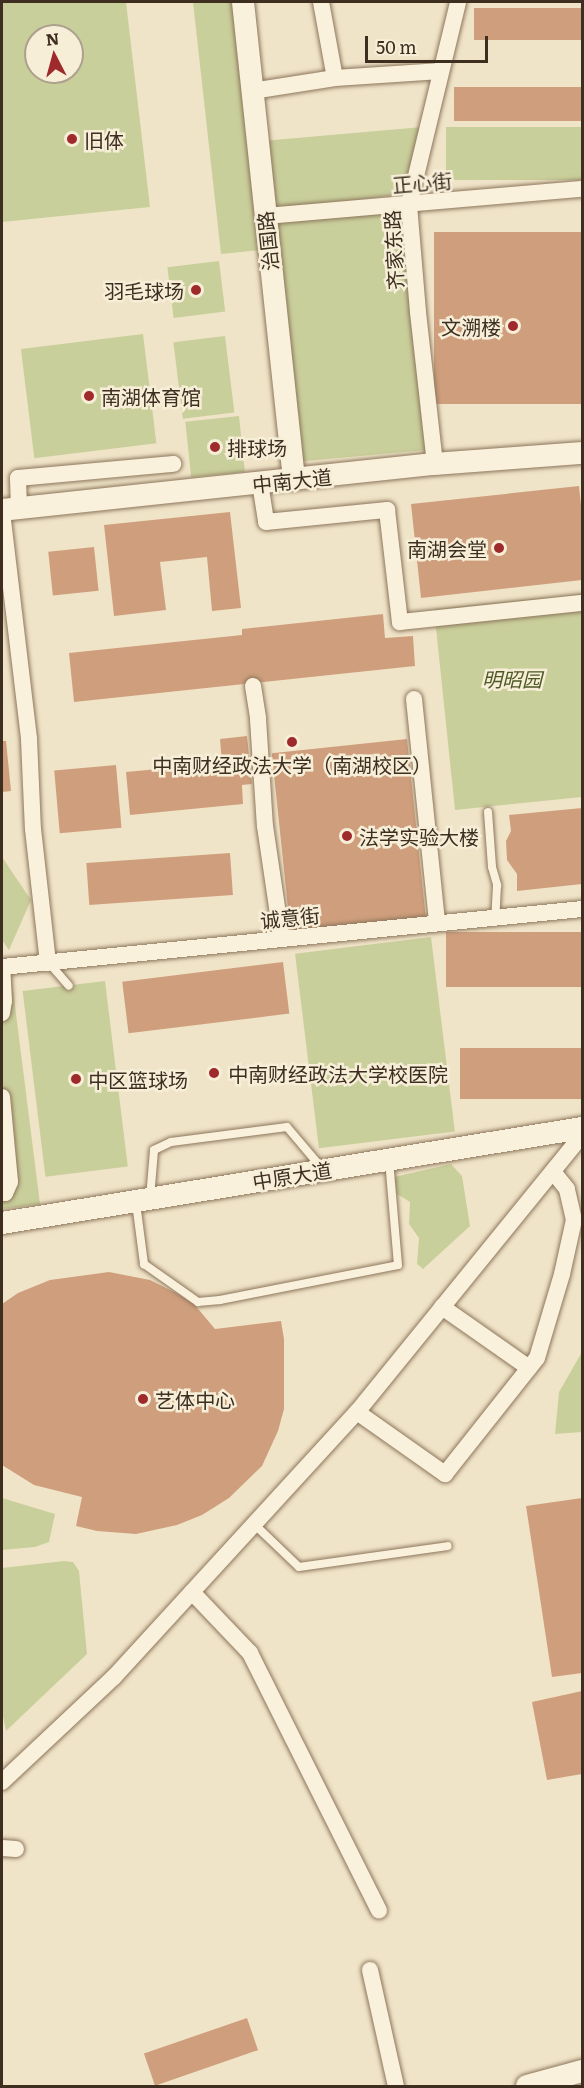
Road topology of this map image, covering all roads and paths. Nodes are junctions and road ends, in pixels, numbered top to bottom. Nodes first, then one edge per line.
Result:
1 (243, 2) edge
2 (321, 2) edge
3 (458, 2) edge
4 (441, 71) junction
5 (335, 78) junction
6 (252, 91) junction
7 (582, 189) edge
8 (410, 205) junction
9 (265, 216) junction
10 (582, 453) edge
11 (173, 464) dead end
12 (435, 464) junction
13 (294, 479) junction
14 (260, 483) junction
15 (7, 510) edge
16 (582, 603) edge
17 (253, 686) dead end
18 (414, 699) dead end
19 (488, 812) dead end
20 (582, 909) edge
21 (495, 918) junction
22 (437, 923) junction
23 (279, 939) junction
24 (48, 963) junction
25 (2, 967) edge
26 (69, 986) dead end
27 (2, 1013) edge
28 (2, 1097) edge
29 (582, 1128) edge
30 (582, 1135) edge
31 (389, 1160) junction
32 (325, 1170) junction
33 (553, 1172) junction
34 (2, 1193) edge
35 (143, 1200) junction
36 (2, 1223) edge
37 (442, 1308) junction
38 (529, 1368) junction
39 (357, 1412) junction
40 (254, 1524) junction
41 (448, 1546) dead end
42 (192, 1592) junction
43 (2, 1782) edge
44 (379, 1911) dead end
45 (370, 1971) dead end
46 (582, 2071) edge
47 (396, 2086) edge
48 (527, 2086) edge

1 - 6 main road, 治国路
2 - 5 street
3 - 4 street, 齐家东路
4 - 5 street
4 - 8 street, 齐家东路
5 - 6 street
6 - 9 main road, 治国路
7 - 8 street, 正心街
8 - 9 street, 正心街
8 - 12 street, 齐家东路
9 - 13 main road, 治国路
10 - 12 main road, 中南大道
11 - 15 street
12 - 13 main road, 中南大道
13 - 14 main road, 中南大道
14 - 15 main road, 中南大道
14 - 16 street
15 - 24 street
17 - 23 street
18 - 22 street
19 - 21 lane
20 - 21 street, 诚意街
21 - 22 street, 诚意街
22 - 23 street, 诚意街
23 - 24 street, 诚意街
24 - 25 street, 诚意街
24 - 26 lane
25 - 27 street
28 - 34 street
29 - 31 main road, 中原大道
30 - 33 street
31 - 32 main road, 中原大道
31 - 35 lane
32 - 35 main road, 中原大道
32 - 35 lane
33 - 37 street
33 - 38 street
35 - 36 main road, 中原大道
37 - 38 street
37 - 39 street
38 - 39 street
39 - 40 street
40 - 41 lane
40 - 42 street
42 - 43 street
42 - 44 street
45 - 47 street
46 - 48 main road

